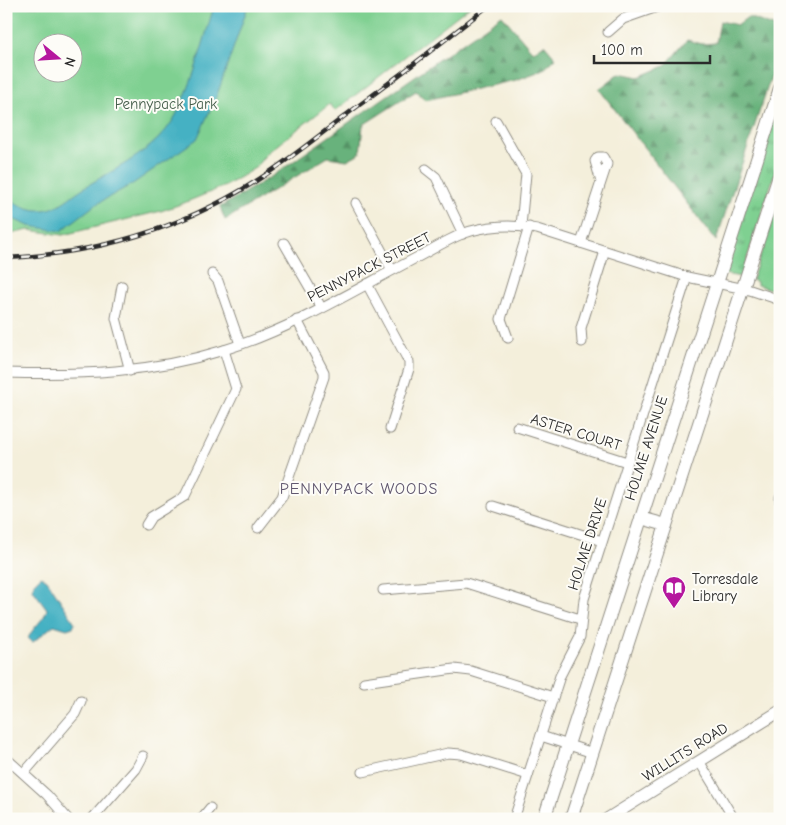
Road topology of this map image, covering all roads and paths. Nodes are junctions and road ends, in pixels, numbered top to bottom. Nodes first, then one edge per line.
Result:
1 (660, 6) edge
2 (608, 32) dead end
3 (780, 88) edge
4 (496, 121) dead end
5 (426, 169) dead end
6 (780, 173) edge
7 (601, 182) dead end
8 (356, 203) dead end
9 (525, 227) junction
10 (463, 234) junction
11 (284, 243) dead end
12 (581, 243) junction
13 (605, 251) junction
14 (392, 270) junction
15 (212, 274) dead end
16 (687, 277) junction
17 (367, 284) junction
18 (715, 284) junction
19 (122, 286) dead end
20 (743, 290) junction
21 (780, 300) edge
22 (321, 307) junction
23 (297, 320) junction
24 (508, 338) dead end
25 (582, 342) dead end
26 (240, 344) junction
27 (224, 350) junction
28 (130, 371) junction
29 (6, 373) edge
30 (517, 428) dead end
31 (390, 429) dead end
32 (627, 462) junction
33 (780, 497) edge
34 (780, 502) edge
35 (493, 506) dead end
36 (641, 518) junction
37 (146, 525) dead end
38 (666, 525) junction
39 (258, 528) dead end
40 (602, 541) junction
41 (383, 590) dead end
42 (580, 619) junction
43 (364, 682) dead end
44 (553, 697) junction
45 (81, 701) dead end
46 (780, 711) edge
47 (541, 736) junction
48 (568, 745) junction
49 (593, 753) junction
50 (143, 756) dead end
51 (6, 758) edge
52 (699, 761) junction
53 (363, 772) dead end
54 (24, 773) junction
55 (528, 775) junction
56 (210, 808) dead end
57 (68, 819) edge
58 (92, 819) edge
59 (201, 819) edge
60 (514, 819) edge
61 (544, 819) edge
62 (571, 819) edge
63 (606, 819) edge
64 (734, 819) edge

1 - 2 street
3 - 18 main road, HOLME AVENUE
4 - 9 street
5 - 10 street
6 - 20 main road
7 - 12 street
8 - 14 street
9 - 10 street, PENNYPACK STREET
9 - 12 street, PENNYPACK STREET
9 - 24 street
10 - 14 street, PENNYPACK STREET
11 - 22 street
12 - 13 street, PENNYPACK STREET
13 - 16 street, PENNYPACK STREET
13 - 25 street
14 - 17 street, PENNYPACK STREET
15 - 26 street
16 - 18 street, PENNYPACK STREET
16 - 32 street, HOLME DRIVE
17 - 22 street, PENNYPACK STREET
17 - 31 street
18 - 20 street, PENNYPACK STREET
18 - 36 main road, HOLME AVENUE
19 - 28 street
20 - 21 street, PENNYPACK STREET
20 - 38 main road
22 - 23 street, PENNYPACK STREET
23 - 26 street, PENNYPACK STREET
23 - 39 street
26 - 27 street, PENNYPACK STREET
27 - 28 street, PENNYPACK STREET
27 - 37 street
28 - 29 street, PENNYPACK STREET
30 - 32 street, ASTER COURT
32 - 40 street, HOLME DRIVE
33 - 34 street
35 - 40 street
36 - 38 main road
36 - 48 main road, HOLME AVENUE
38 - 49 main road
40 - 42 street, HOLME DRIVE
41 - 42 street
42 - 44 street, HOLME DRIVE
43 - 44 street
44 - 47 street, HOLME DRIVE
45 - 54 street
46 - 52 street, WILLITS ROAD
47 - 48 street
47 - 55 street, HOLME DRIVE
48 - 49 street
48 - 61 main road, HOLME AVENUE
49 - 62 main road
50 - 58 street
51 - 54 street
52 - 63 street, WILLITS ROAD
52 - 64 street
53 - 55 street
54 - 57 street
55 - 60 street, HOLME DRIVE
56 - 59 street

